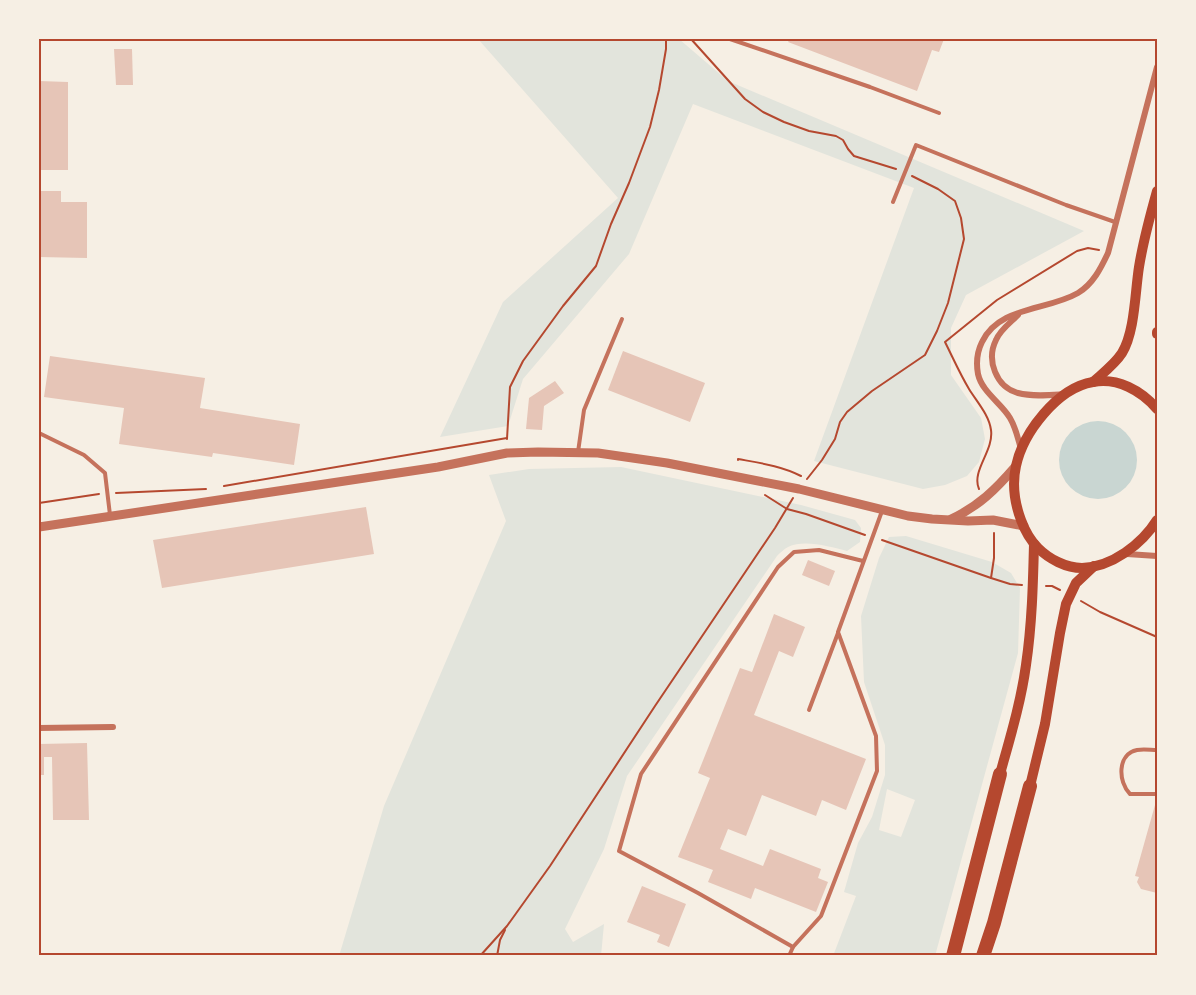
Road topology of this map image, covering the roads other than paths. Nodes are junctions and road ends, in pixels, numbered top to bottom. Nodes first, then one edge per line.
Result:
1 (730, 39) edge
2 (1157, 67) edge
3 (939, 113) dead end
4 (1157, 191) edge
5 (893, 201) dead end
6 (1115, 222) junction
7 (1020, 313) junction
8 (622, 319) dead end
9 (1093, 382) junction
10 (1066, 394) junction
11 (1157, 409) edge
12 (39, 434) edge
13 (1021, 449) junction
14 (578, 453) junction
15 (1015, 467) junction
16 (882, 510) junction
17 (110, 516) junction
18 (949, 520) junction
19 (1157, 520) edge
20 (1024, 526) junction
21 (39, 527) edge
22 (1034, 544) junction
23 (1123, 554) junction
24 (1157, 556) edge
25 (863, 561) junction
26 (1094, 566) junction
27 (838, 632) junction
28 (809, 710) dead end
29 (113, 727) dead end
30 (39, 728) edge
31 (1157, 750) edge
32 (1000, 774) joint
33 (1030, 786) joint
34 (1157, 794) edge
35 (793, 947) junction
36 (789, 956) edge
37 (952, 956) edge
38 (985, 956) edge

1 - 3 lane
2 - 6 street
4 - 9 main road
5 - 6 lane
6 - 7 street
7 - 10 street
7 - 13 street
8 - 14 lane
9 - 10 main road
9 - 11 main road
10 - 13 main road
12 - 17 lane
13 - 15 main road
14 - 16 street
14 - 17 street
15 - 18 street
15 - 20 main road
16 - 18 street
16 - 25 lane
17 - 21 street
18 - 20 street
19 - 23 main road
20 - 22 main road
22 - 26 main road
22 - 32 main road
23 - 24 street
23 - 26 main road
25 - 27 lane
25 - 35 lane
26 - 33 main road
27 - 28 lane
27 - 35 lane
29 - 30 street
31 - 34 lane
32 - 37 highway
33 - 38 highway
35 - 36 lane

